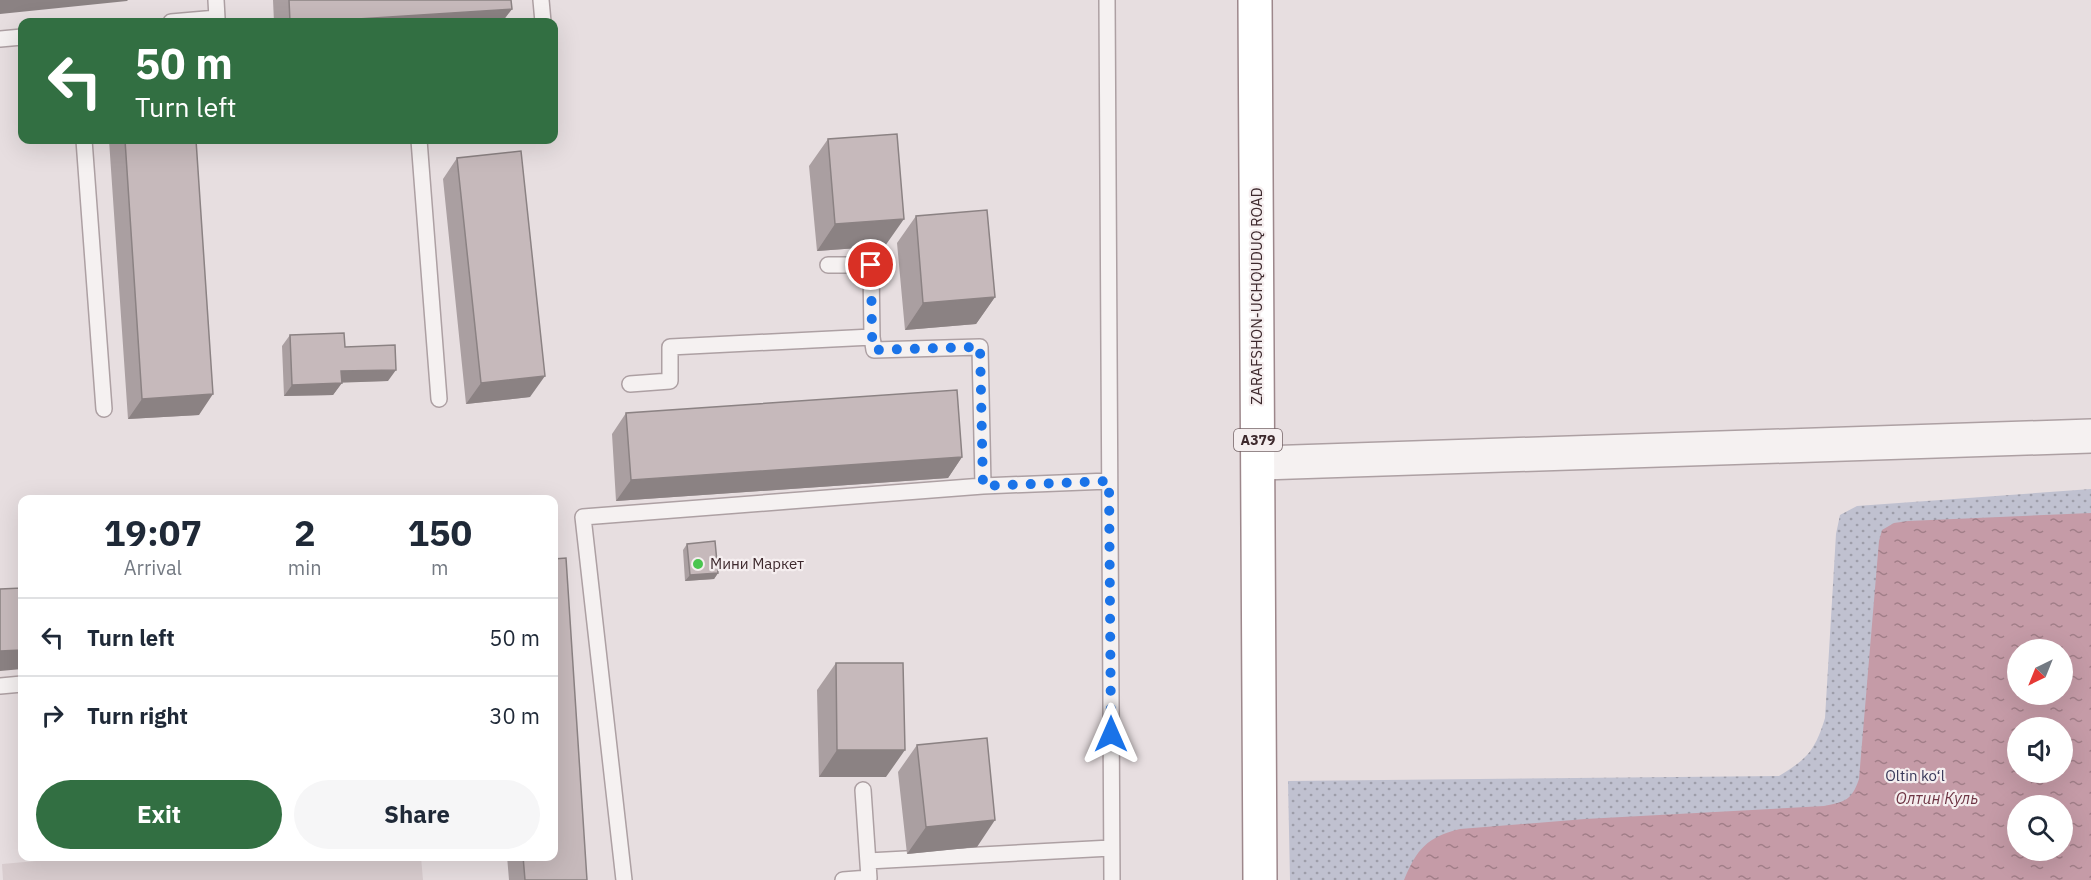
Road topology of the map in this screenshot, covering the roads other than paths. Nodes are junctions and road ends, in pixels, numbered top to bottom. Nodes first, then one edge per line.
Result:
1 (216, 0) edge
2 (541, 0) edge
3 (1107, 0) edge
4 (1255, 0) edge
5 (217, 18) edge
6 (543, 18) edge
7 (18, 37) edge
8 (0, 39) edge
9 (84, 144) edge
10 (419, 144) edge
11 (828, 265) dead end
12 (872, 336) junction
13 (630, 384) dead end
14 (439, 399) dead end
15 (104, 409) dead end
16 (2091, 436) edge
17 (1259, 463) junction
18 (1109, 481) junction
19 (983, 486) junction
20 (18, 684) edge
21 (0, 686) edge
22 (863, 790) dead end
23 (1112, 848) junction
24 (868, 861) junction
25 (624, 880) edge
26 (843, 880) edge
27 (1112, 880) edge
28 (1260, 880) edge

1 - 5 lane
2 - 6 lane
3 - 18 lane
4 - 17 highway, ZARAFSHON-UCHQUDUQ ROAD / A379
7 - 8 lane
9 - 15 lane
10 - 14 lane
11 - 12 lane
12 - 13 lane
12 - 19 lane
16 - 17 street
17 - 28 highway, ZARAFSHON-UCHQUDUQ ROAD / A379
18 - 19 lane
18 - 23 lane
19 - 25 lane
20 - 21 lane
22 - 24 lane
23 - 24 lane
23 - 27 lane
24 - 26 lane

